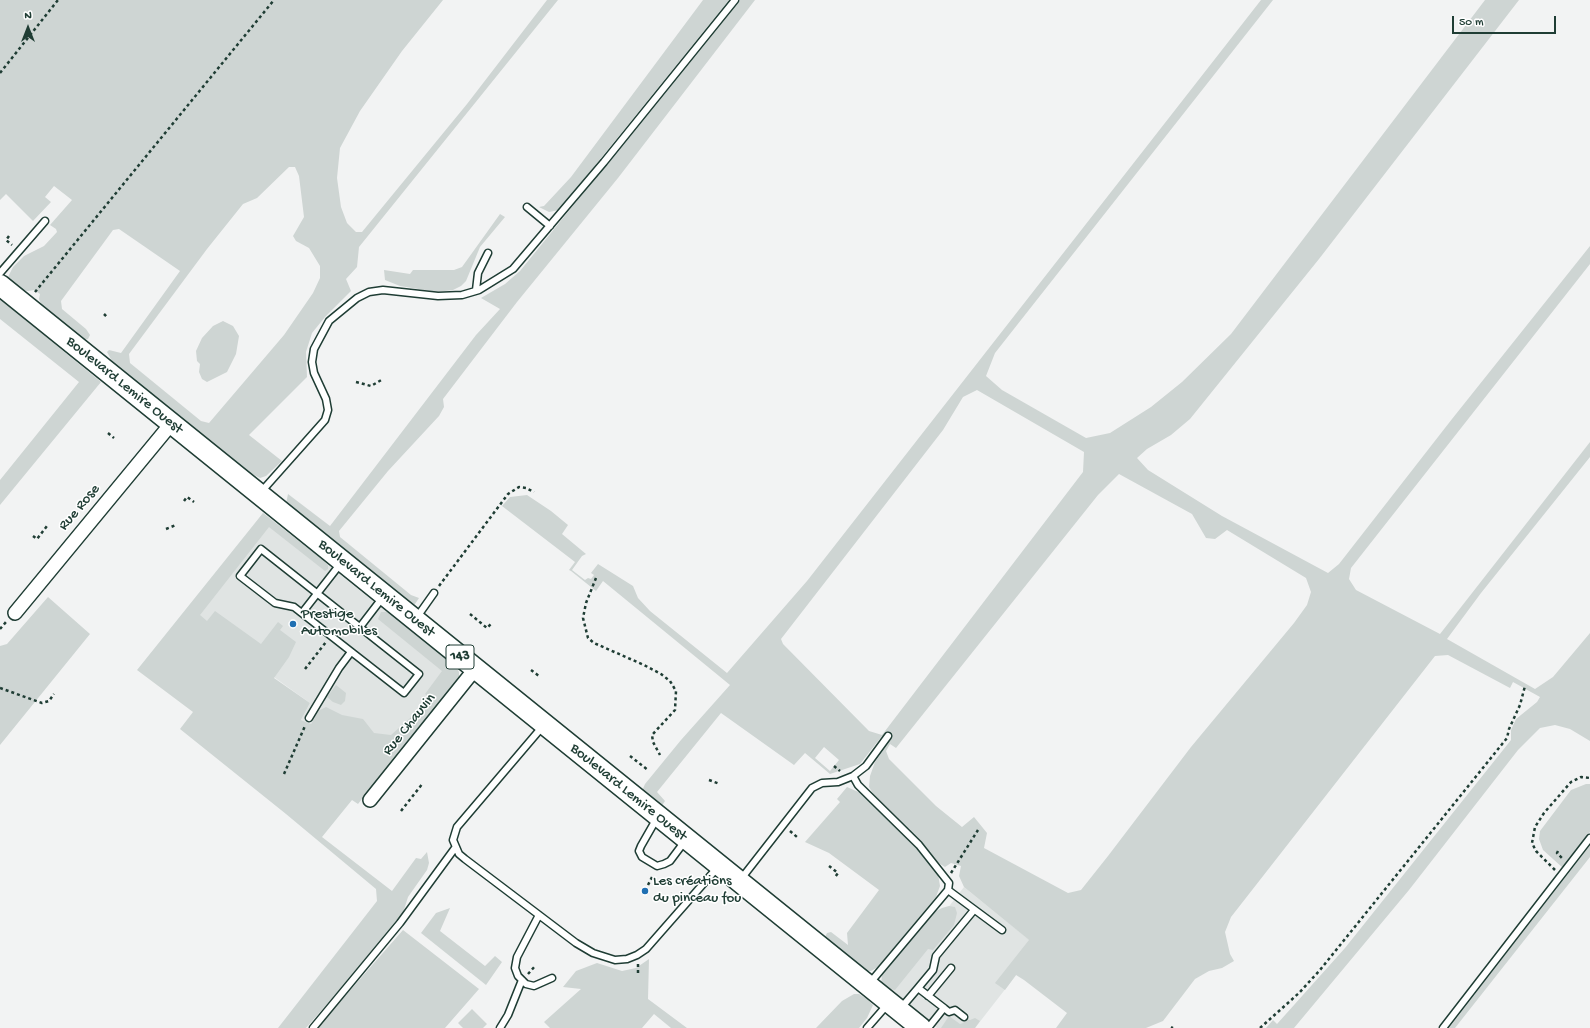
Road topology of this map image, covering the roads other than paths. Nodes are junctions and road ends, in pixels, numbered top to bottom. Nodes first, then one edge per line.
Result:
1 (735, 0) edge
2 (527, 208) dead end
3 (46, 221) dead end
4 (550, 226) junction
5 (488, 253) dead end
6 (0, 273) edge
7 (0, 285) edge
8 (476, 290) junction
9 (171, 424) junction
10 (258, 495) junction
11 (342, 562) junction
12 (434, 593) road end
13 (317, 594) junction
14 (384, 596) junction
15 (15, 613) dead end
16 (302, 613) junction
17 (415, 620) junction
18 (360, 627) junction
19 (351, 652) junction
20 (475, 669) junction
21 (308, 718) road end
22 (544, 725) junction
23 (888, 736) dead end
24 (853, 776) junction
25 (370, 800) dead end
26 (658, 816) junction
27 (1590, 838) edge
28 (686, 839) junction
29 (455, 848) junction
30 (719, 865) junction
31 (739, 882) junction
32 (948, 890) junction
33 (974, 910) junction
34 (539, 915) junction
35 (1002, 930) dead end
36 (951, 968) dead end
37 (552, 978) dead end
38 (522, 980) junction
39 (868, 985) junction
40 (918, 988) junction
41 (928, 996) junction
42 (894, 1006) junction
43 (944, 1008) junction
44 (964, 1017) dead end
45 (313, 1028) edge
46 (500, 1028) edge
47 (867, 1028) edge
48 (921, 1028) edge
49 (928, 1028) edge
50 (1443, 1028) edge

1 - 4 lane
2 - 4 lane
3 - 6 lane
4 - 8 lane
5 - 8 lane
7 - 9 main road, Boulevard Lemire Ouest / 143
8 - 10 lane
9 - 10 main road, Boulevard Lemire Ouest / 143
9 - 15 street, Rue Rose
10 - 11 main road, Boulevard Lemire Ouest / 143
11 - 13 lane
11 - 14 main road, Boulevard Lemire Ouest / 143
12 - 17 lane
13 - 16 lane
13 - 16 lane
13 - 18 lane
14 - 17 main road, Boulevard Lemire Ouest / 143
14 - 18 lane
16 - 19 lane
17 - 20 main road, Boulevard Lemire Ouest / 143
18 - 19 lane
19 - 21 lane
20 - 22 main road, Boulevard Lemire Ouest / 143
20 - 25 street, Rue Chauvin
22 - 26 main road, Boulevard Lemire Ouest / 143
22 - 29 lane
23 - 24 lane
24 - 31 lane
24 - 32 lane
26 - 28 main road, Boulevard Lemire Ouest / 143
26 - 28 lane
27 - 50 lane
28 - 30 main road, Boulevard Lemire Ouest / 143
29 - 34 lane
29 - 45 lane
30 - 31 main road, Boulevard Lemire Ouest / 143
30 - 34 lane
31 - 39 main road, Boulevard Lemire Ouest / 143
32 - 33 lane
32 - 39 lane
33 - 35 lane
33 - 40 lane
34 - 38 lane
36 - 41 lane
37 - 38 lane
38 - 46 lane
39 - 42 main road, Boulevard Lemire Ouest / 143
40 - 41 lane
40 - 42 lane
41 - 43 lane
42 - 47 lane
42 - 48 main road, Boulevard Lemire Ouest / 143
43 - 44 lane
43 - 49 lane

